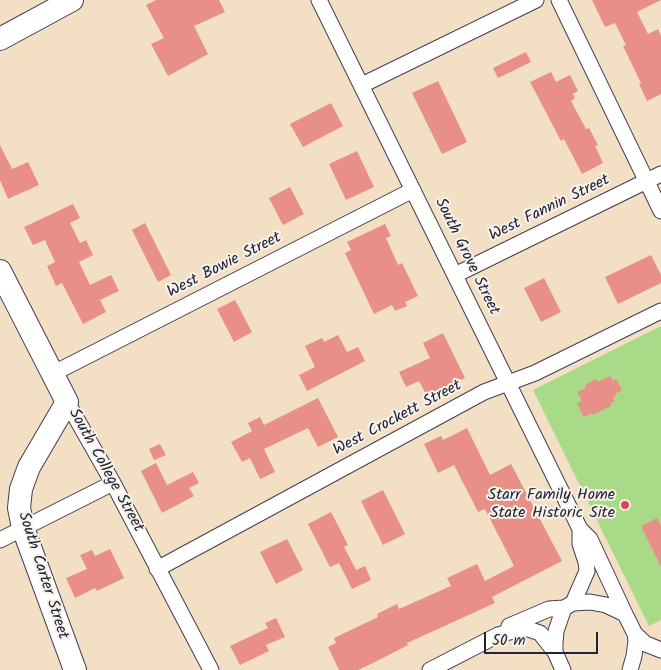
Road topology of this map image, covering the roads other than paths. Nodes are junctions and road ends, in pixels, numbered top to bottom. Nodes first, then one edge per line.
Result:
1 (72, 0) edge
2 (320, 0) edge
3 (536, 0) edge
4 (559, 0) edge
5 (0, 39) edge
6 (362, 85) junction
7 (661, 174) edge
8 (646, 181) junction
9 (413, 190) junction
10 (661, 211) edge
11 (0, 270) edge
12 (455, 275) junction
13 (661, 311) edge
14 (52, 374) junction
15 (508, 383) junction
16 (67, 402) junction
17 (113, 483) junction
18 (24, 528) junction
19 (580, 529) junction
20 (0, 540) edge
21 (157, 569) junction
22 (569, 606) junction
23 (626, 614) junction
24 (635, 634) junction
25 (498, 636) junction
26 (661, 650) edge
27 (555, 652) junction
28 (75, 670) edge
29 (211, 670) edge
30 (430, 670) edge
31 (563, 670) edge
32 (630, 670) edge

1 - 5 street
2 - 6 street, South Grove Street
3 - 6 street
4 - 8 street
6 - 9 street, South Grove Street
7 - 8 street, West Fannin Street
8 - 10 street
8 - 12 street, West Fannin Street
9 - 12 street, South Grove Street
9 - 14 street, West Bowie Street
11 - 14 street, South College Street
12 - 15 street, South Grove Street
13 - 15 street, West Crockett Street
14 - 16 street, South College Street
15 - 19 street, South Grove Street
15 - 21 street, West Crockett Street
16 - 17 street, South College Street
16 - 18 street, South Carter Street
17 - 18 street
17 - 21 street, South College Street
18 - 20 street
18 - 28 street, South Carter Street
19 - 22 street, South Grove Street
19 - 23 street, South Grove Street
21 - 29 street, South College Street
22 - 23 street
22 - 25 street
22 - 27 street, South Grove Street
23 - 24 street, South Grove Street
24 - 26 street
24 - 32 street
25 - 27 street
25 - 30 street
27 - 31 street

